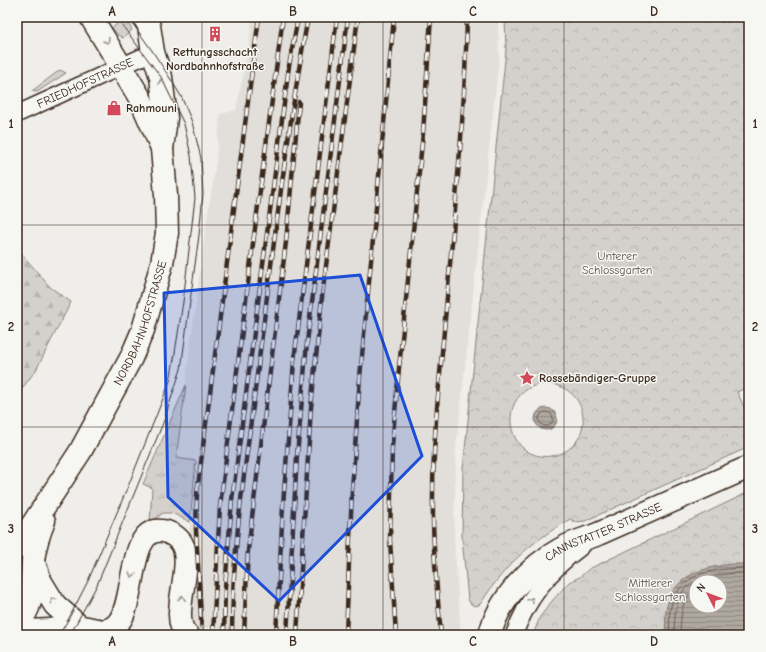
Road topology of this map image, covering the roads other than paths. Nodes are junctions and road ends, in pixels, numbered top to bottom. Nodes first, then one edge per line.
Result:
1 (91, 17) edge
2 (144, 17) edge
3 (154, 52) junction
4 (122, 66) junction
5 (17, 113) edge
6 (162, 149) junction
7 (749, 467) edge
8 (598, 534) junction
9 (25, 555) edge
10 (17, 626) edge
11 (80, 627) junction
12 (17, 630) edge
13 (51, 632) edge
14 (187, 635) edge
15 (490, 635) edge
16 (514, 635) edge

1 -> 4 street, NORDBAHNHOFSTRASSE
2 - 3 street, NORDBAHNHOFSTRASSE
3 - 4 street, FRIEDHOFSTRASSE
6 -> 3 street, NORDBAHNHOFSTRASSE
4 - 5 street, FRIEDHOFSTRASSE
4 - 6 street, NORDBAHNHOFSTRASSE
6 - 9 street, NORDBAHNHOFSTRASSE
7 - 8 street, CANNSTATTER STRASSE
8 - 15 street, CANNSTATTER STRASSE
16 -> 8 street
9 - 10 street
11 -> 9 street
11 - 13 street
14 -> 11 street
12 - 13 street

